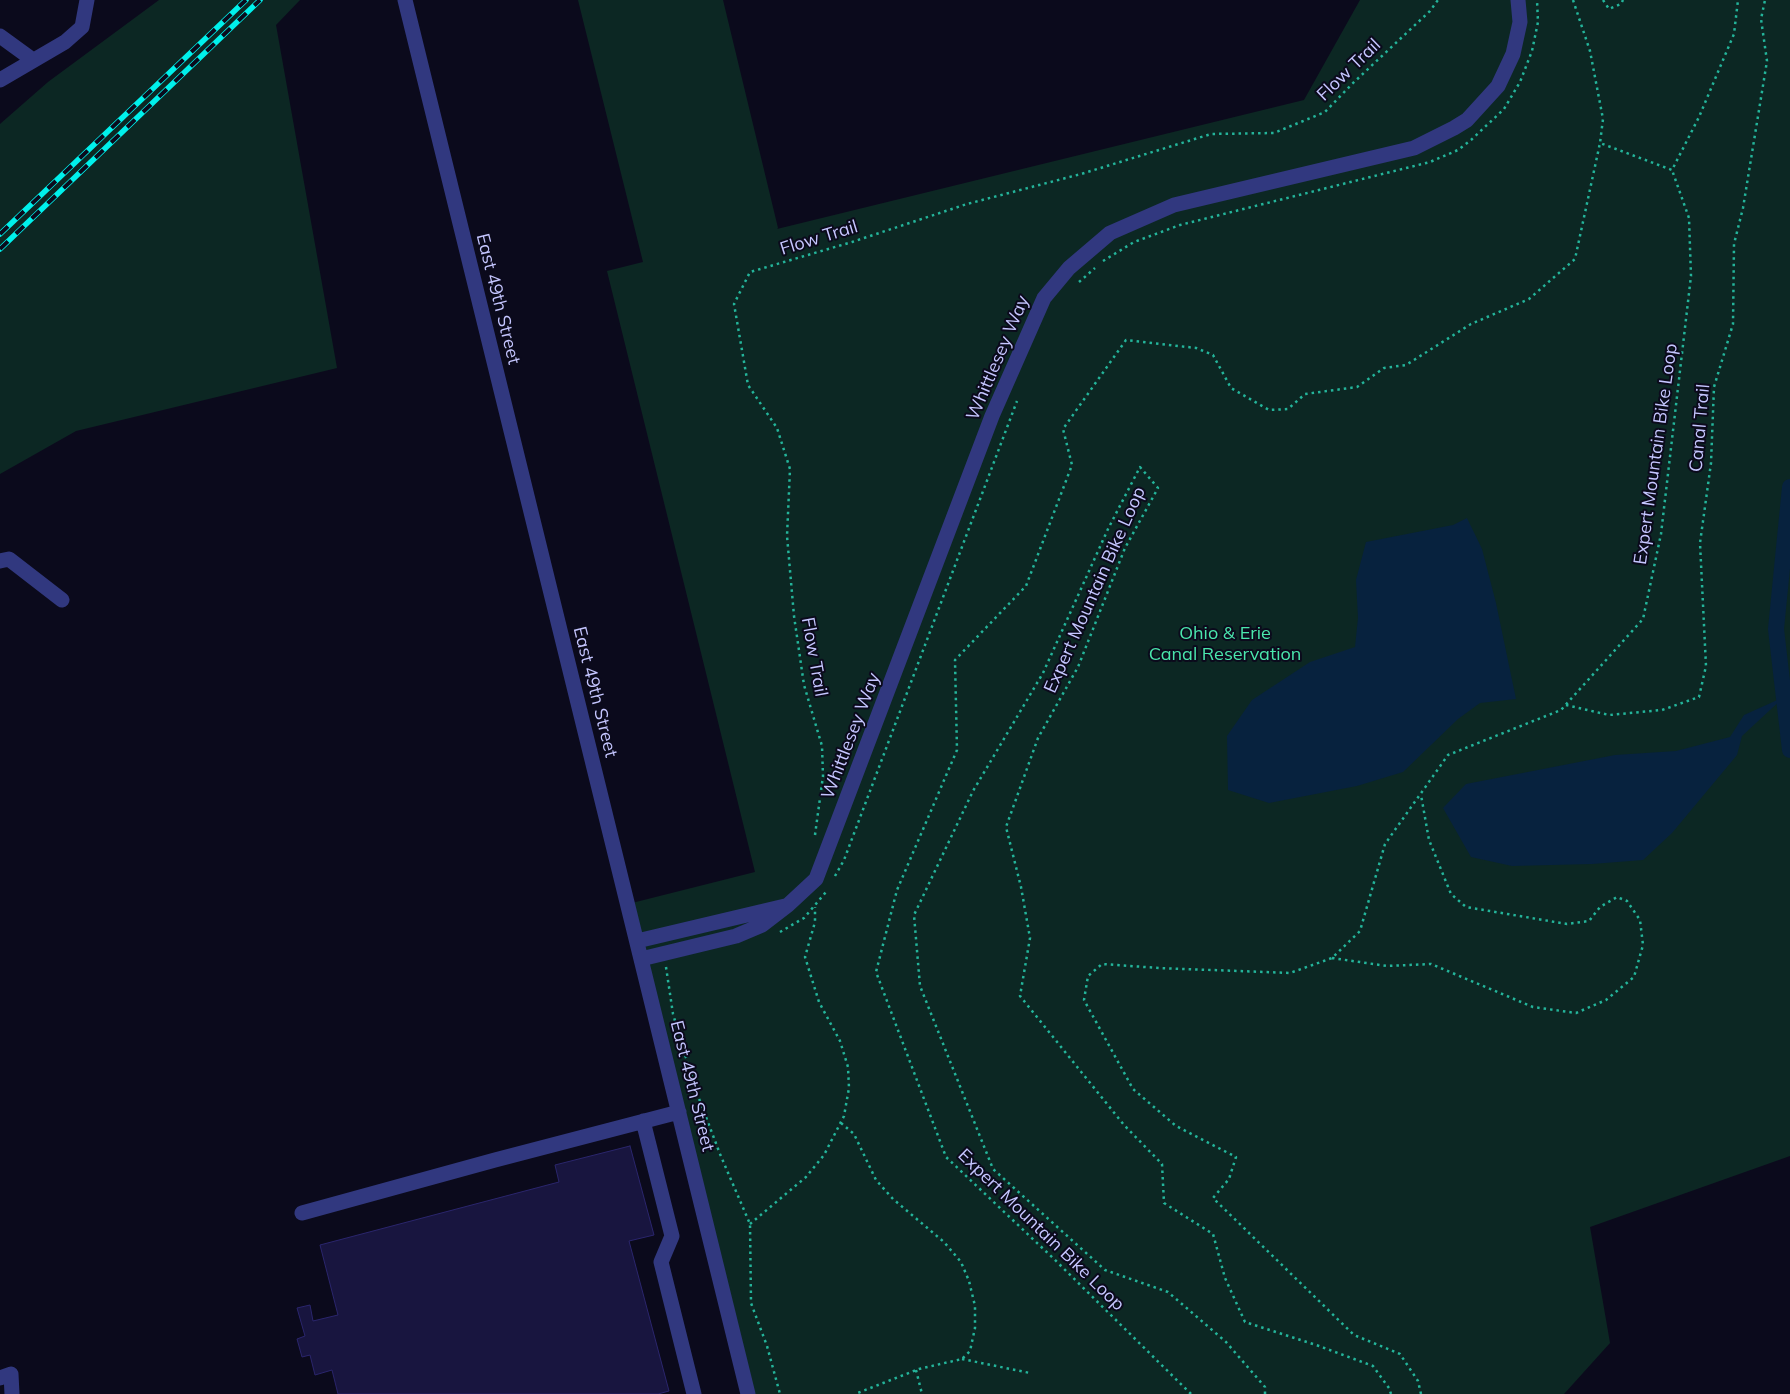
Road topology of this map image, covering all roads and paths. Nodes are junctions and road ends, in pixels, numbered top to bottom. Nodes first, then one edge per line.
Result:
1 (87, 0) edge
2 (405, 0) edge
3 (1438, 0) edge
4 (1518, 0) edge
5 (1573, 0) edge
6 (1603, 0) edge
7 (1623, 0) edge
8 (1738, 0) edge
9 (1765, 0) edge
10 (0, 36) edge
11 (1532, 51) dead end
12 (33, 60) junction
13 (0, 80) edge
14 (1600, 142) junction
15 (1672, 170) junction
16 (1076, 285) dead end
17 (1018, 397) dead end
18 (0, 561) edge
19 (62, 600) dead end
20 (1566, 705) junction
21 (1420, 794) junction
22 (826, 856) junction
23 (831, 882) dead end
24 (827, 890) dead end
25 (788, 905) junction
26 (815, 906) junction
27 (773, 936) dead end
28 (637, 941) junction
29 (1332, 958) junction
30 (641, 959) junction
31 (666, 964) dead end
32 (679, 1112) junction
33 (643, 1121) junction
34 (841, 1123) junction
35 (302, 1213) dead end
36 (750, 1224) junction
37 (962, 1359) junction
38 (916, 1370) junction
39 (1030, 1374) dead end
40 (0, 1378) edge
41 (12, 1394) edge
42 (694, 1394) edge
43 (748, 1394) edge
44 (780, 1394) edge
45 (855, 1394) edge
46 (922, 1394) edge
47 (1191, 1394) edge
48 (1265, 1394) edge
49 (1391, 1394) edge
50 (1421, 1394) edge

1 - 12 street
2 - 28 street, East 49th Street
3 - 22 path, Flow Trail
4 - 22 street, Whittlesey Way
5 - 14 path
6 - 7 path
8 - 15 path
9 - 20 path, Canal Trail
10 - 12 street
11 - 16 path
12 - 13 street
14 - 15 path
14 - 47 path, Expert Mountain Bike Loop
15 - 20 path, Expert Mountain Bike Loop
17 - 23 path
18 - 19 street
20 - 21 path, Expert Mountain Bike Loop
21 - 29 path, Expert Mountain Bike Loop
21 - 29 path
22 - 25 street, Whittlesey Way
24 - 26 path
25 - 28 street
25 - 30 street, Whittlesey Way
26 - 27 path
26 - 34 path
28 - 30 street, East 49th Street
29 - 50 path, Expert Mountain Bike Loop
30 - 32 street, East 49th Street
31 - 36 path
32 - 33 street
32 - 43 street, East 49th Street
33 - 35 street
33 - 42 street
34 - 36 path
34 - 37 path
36 - 44 path
37 - 38 path
37 - 39 path
38 - 45 path
38 - 46 path
40 - 41 street
48 - 49 path, Expert Mountain Bike Loop

